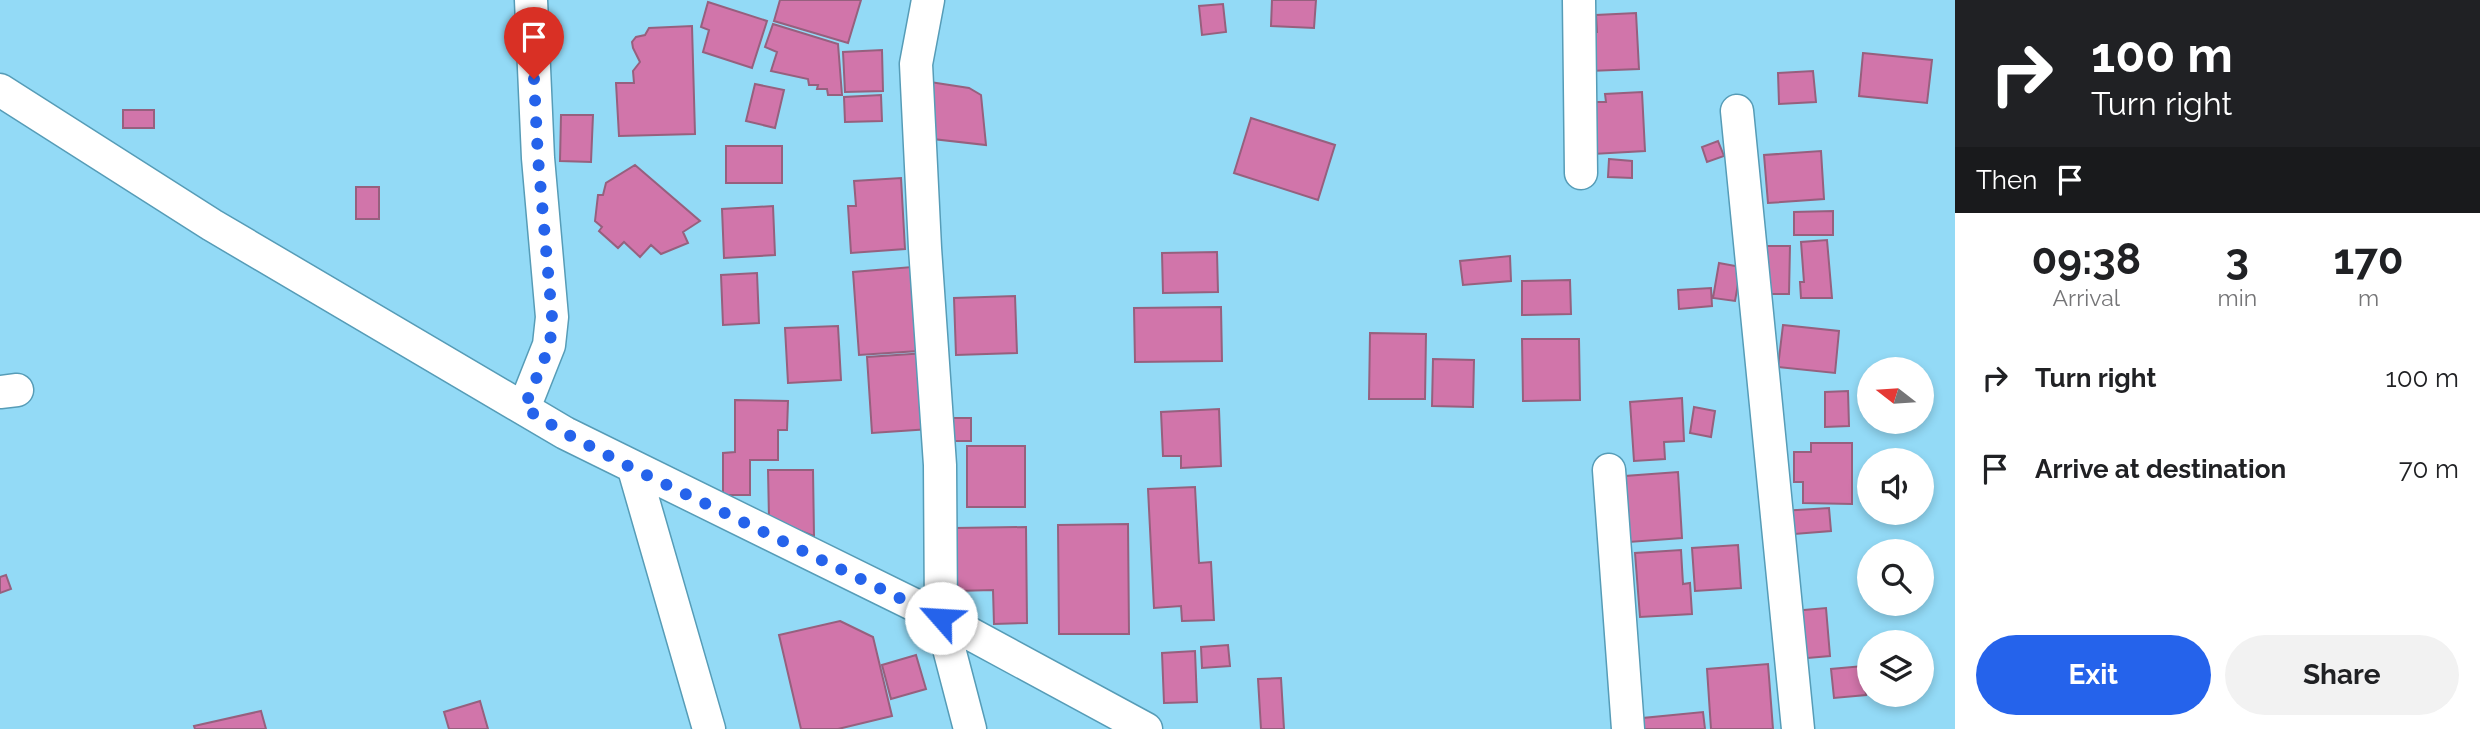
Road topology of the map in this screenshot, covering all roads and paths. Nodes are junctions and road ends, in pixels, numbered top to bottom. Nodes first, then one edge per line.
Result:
1 (531, 0) edge
2 (928, 0) edge
3 (1579, 0) edge
4 (0, 90) edge
5 (1737, 111) dead end
6 (1581, 173) dead end
7 (524, 408) junction
8 (634, 469) junction
9 (1609, 470) dead end
10 (941, 618) junction
11 (709, 729) edge
12 (971, 729) edge
13 (1146, 729) edge
14 (1628, 729) edge
15 (1798, 729) edge

1 - 7 street
2 - 10 street
3 - 6 street
4 - 7 street
5 - 15 street
7 - 8 street
8 - 10 street
8 - 11 street
9 - 14 street
10 - 12 street
10 - 13 street

